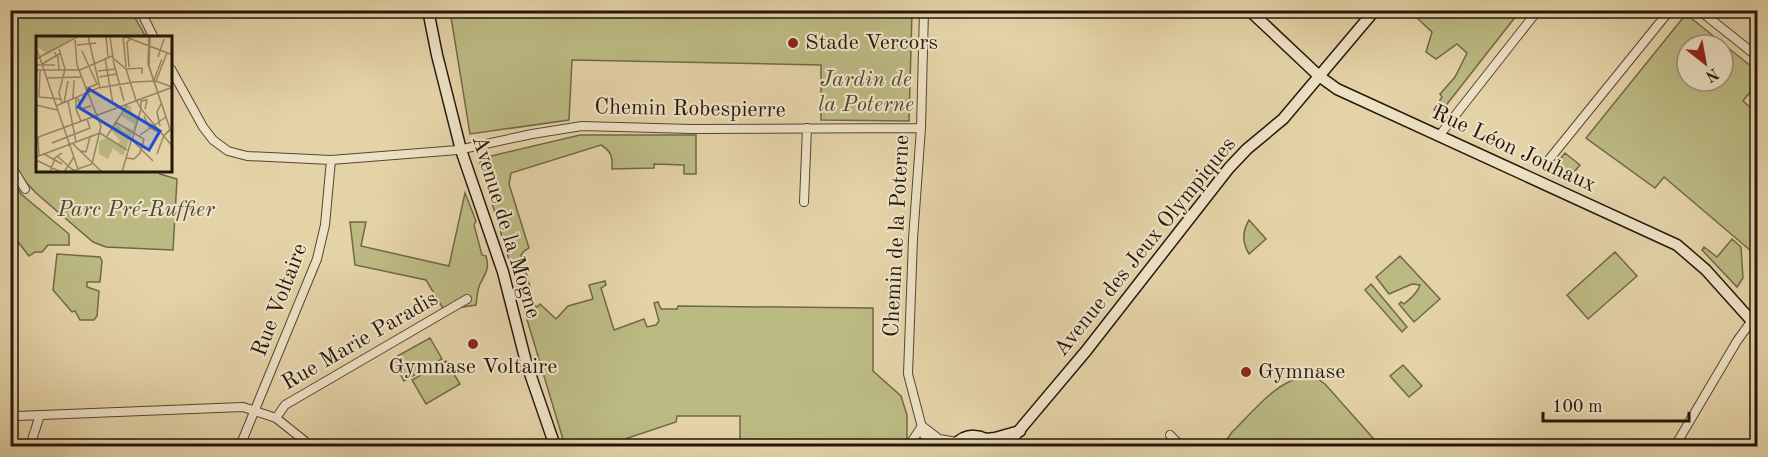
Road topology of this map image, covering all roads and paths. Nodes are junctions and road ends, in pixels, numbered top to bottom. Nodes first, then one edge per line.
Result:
1 (140, 10) edge
2 (924, 10) edge
3 (1249, 10) edge
4 (1375, 10) edge
5 (1538, 10) edge
6 (1670, 10) edge
7 (1699, 10) edge
8 (426, 12) edge
9 (153, 36) edge
10 (1758, 57) edge
11 (172, 71) edge
12 (1319, 76) junction
13 (807, 128) junction
14 (921, 128) junction
15 (1439, 136) junction
16 (461, 150) junction
17 (331, 160) junction
18 (1547, 162) dead end
19 (10, 164) edge
20 (25, 189) dead end
21 (804, 202) dead end
22 (467, 299) dead end
23 (1755, 320) edge
24 (256, 410) junction
25 (40, 415) junction
26 (276, 418) junction
27 (10, 420) edge
28 (922, 426) junction
29 (1020, 431) junction
30 (1170, 435) dead end
31 (990, 443) edge
32 (955, 444) edge
33 (30, 447) edge
34 (240, 447) edge
35 (311, 447) edge
36 (555, 447) edge
37 (912, 447) edge
38 (934, 447) edge
39 (1006, 447) edge
40 (1181, 447) edge
41 (1675, 447) edge

1 - 9 street
2 - 14 street, Chemin de la Poterne
3 - 12 main road, Rue Léon Jouhaux
4 - 12 main road, Avenue des Jeux Olympiques
5 - 15 street
6 - 18 street
7 - 10 street
8 - 16 main road, Avenue de la Mogne
11 - 17 street, Chemin Robespierre
12 - 15 main road, Rue Léon Jouhaux
12 - 29 main road, Avenue des Jeux Olympiques
13 - 14 street, Chemin Robespierre
13 - 16 street, Chemin Robespierre
13 - 21 street
14 - 28 street, Chemin de la Poterne
15 - 23 main road, Rue Léon Jouhaux
16 - 17 street, Chemin Robespierre
16 - 36 main road, Avenue de la Mogne
17 - 24 street, Rue Voltaire
19 - 20 street
22 - 26 street, Rue Marie Paradis
23 - 41 street
24 - 25 street
24 - 26 street
24 - 34 street, Rue Voltaire
25 - 27 street
25 - 33 street
26 - 35 street
28 - 32 street
28 - 37 street
28 - 38 street, Chemin de la Poterne
29 - 31 main road
29 - 39 main road, Avenue des Jeux Olympiques
30 - 40 street
31 - 32 main road

